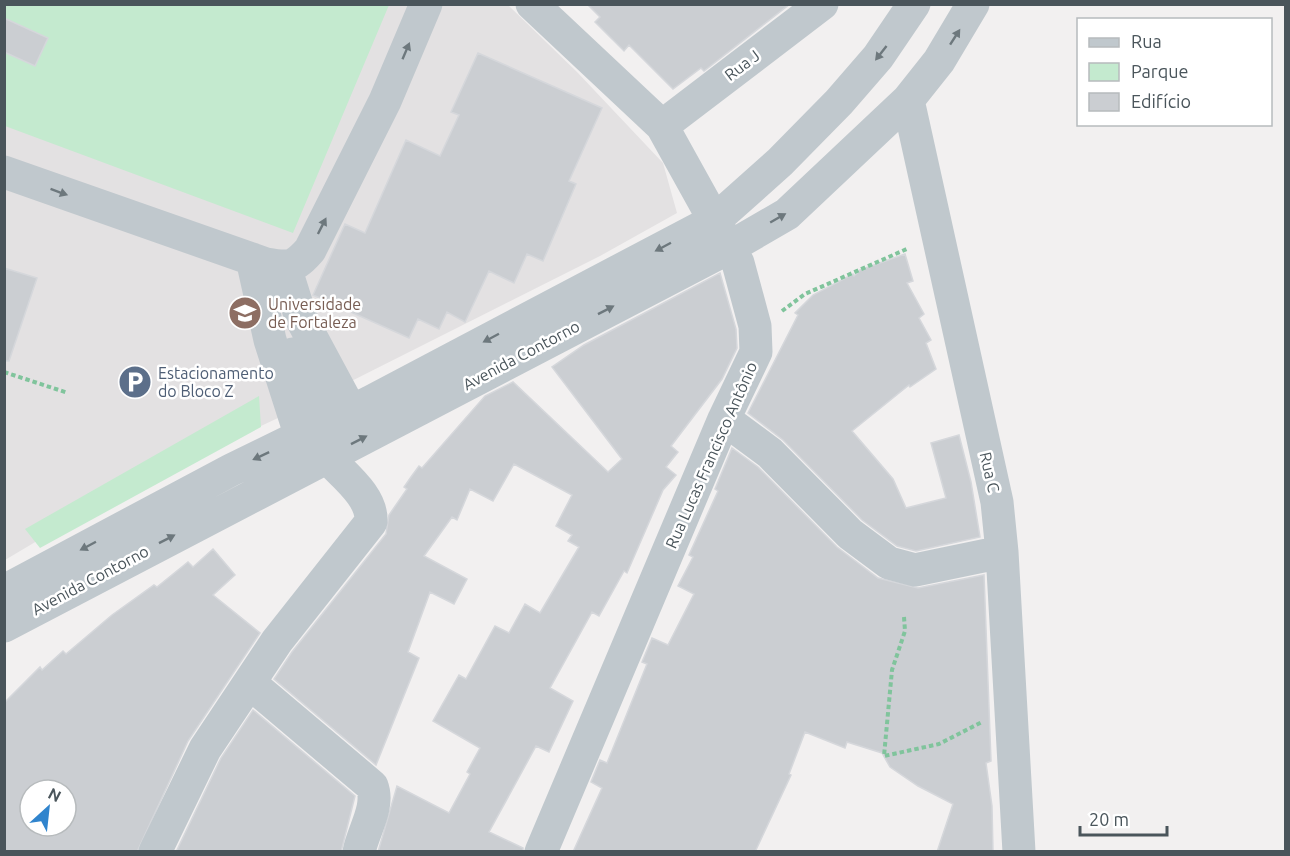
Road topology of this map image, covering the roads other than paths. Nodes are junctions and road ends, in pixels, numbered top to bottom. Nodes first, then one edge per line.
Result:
1 (426, 4) edge
2 (532, 4) edge
3 (822, 4) edge
4 (914, 4) edge
5 (973, 4) edge
6 (908, 100) junction
7 (662, 126) junction
8 (4, 172) edge
9 (722, 233) junction
10 (275, 264) junction
11 (724, 419) junction
12 (335, 426) junction
13 (1002, 552) junction
14 (4, 591) edge
15 (4, 626) edge
16 (250, 683) junction
17 (154, 852) edge
18 (359, 852) edge
19 (541, 852) edge
20 (1019, 852) edge

10 -> 1 street
2 - 7 street, Rua Lucas Francisco Antônio
3 - 7 street, Rua J
4 -> 9 street, Avenida Contorno
6 -> 5 street, Avenida Contorno
9 -> 6 street, Avenida Contorno
6 - 13 street, Rua C
7 - 9 street, Rua Lucas Francisco Antônio
8 -> 10 street
9 - 11 street, Rua Lucas Francisco Antônio
12 -> 9 street, Avenida Contorno
9 -> 12 street, Avenida Contorno
10 - 12 street
10 - 12 street
11 - 13 street
11 - 19 street, Rua Lucas Francisco Antônio
12 -> 14 street, Avenida Contorno
15 -> 12 street, Avenida Contorno
12 - 16 street
13 - 20 street, Rua C
16 - 17 street
16 - 18 street

